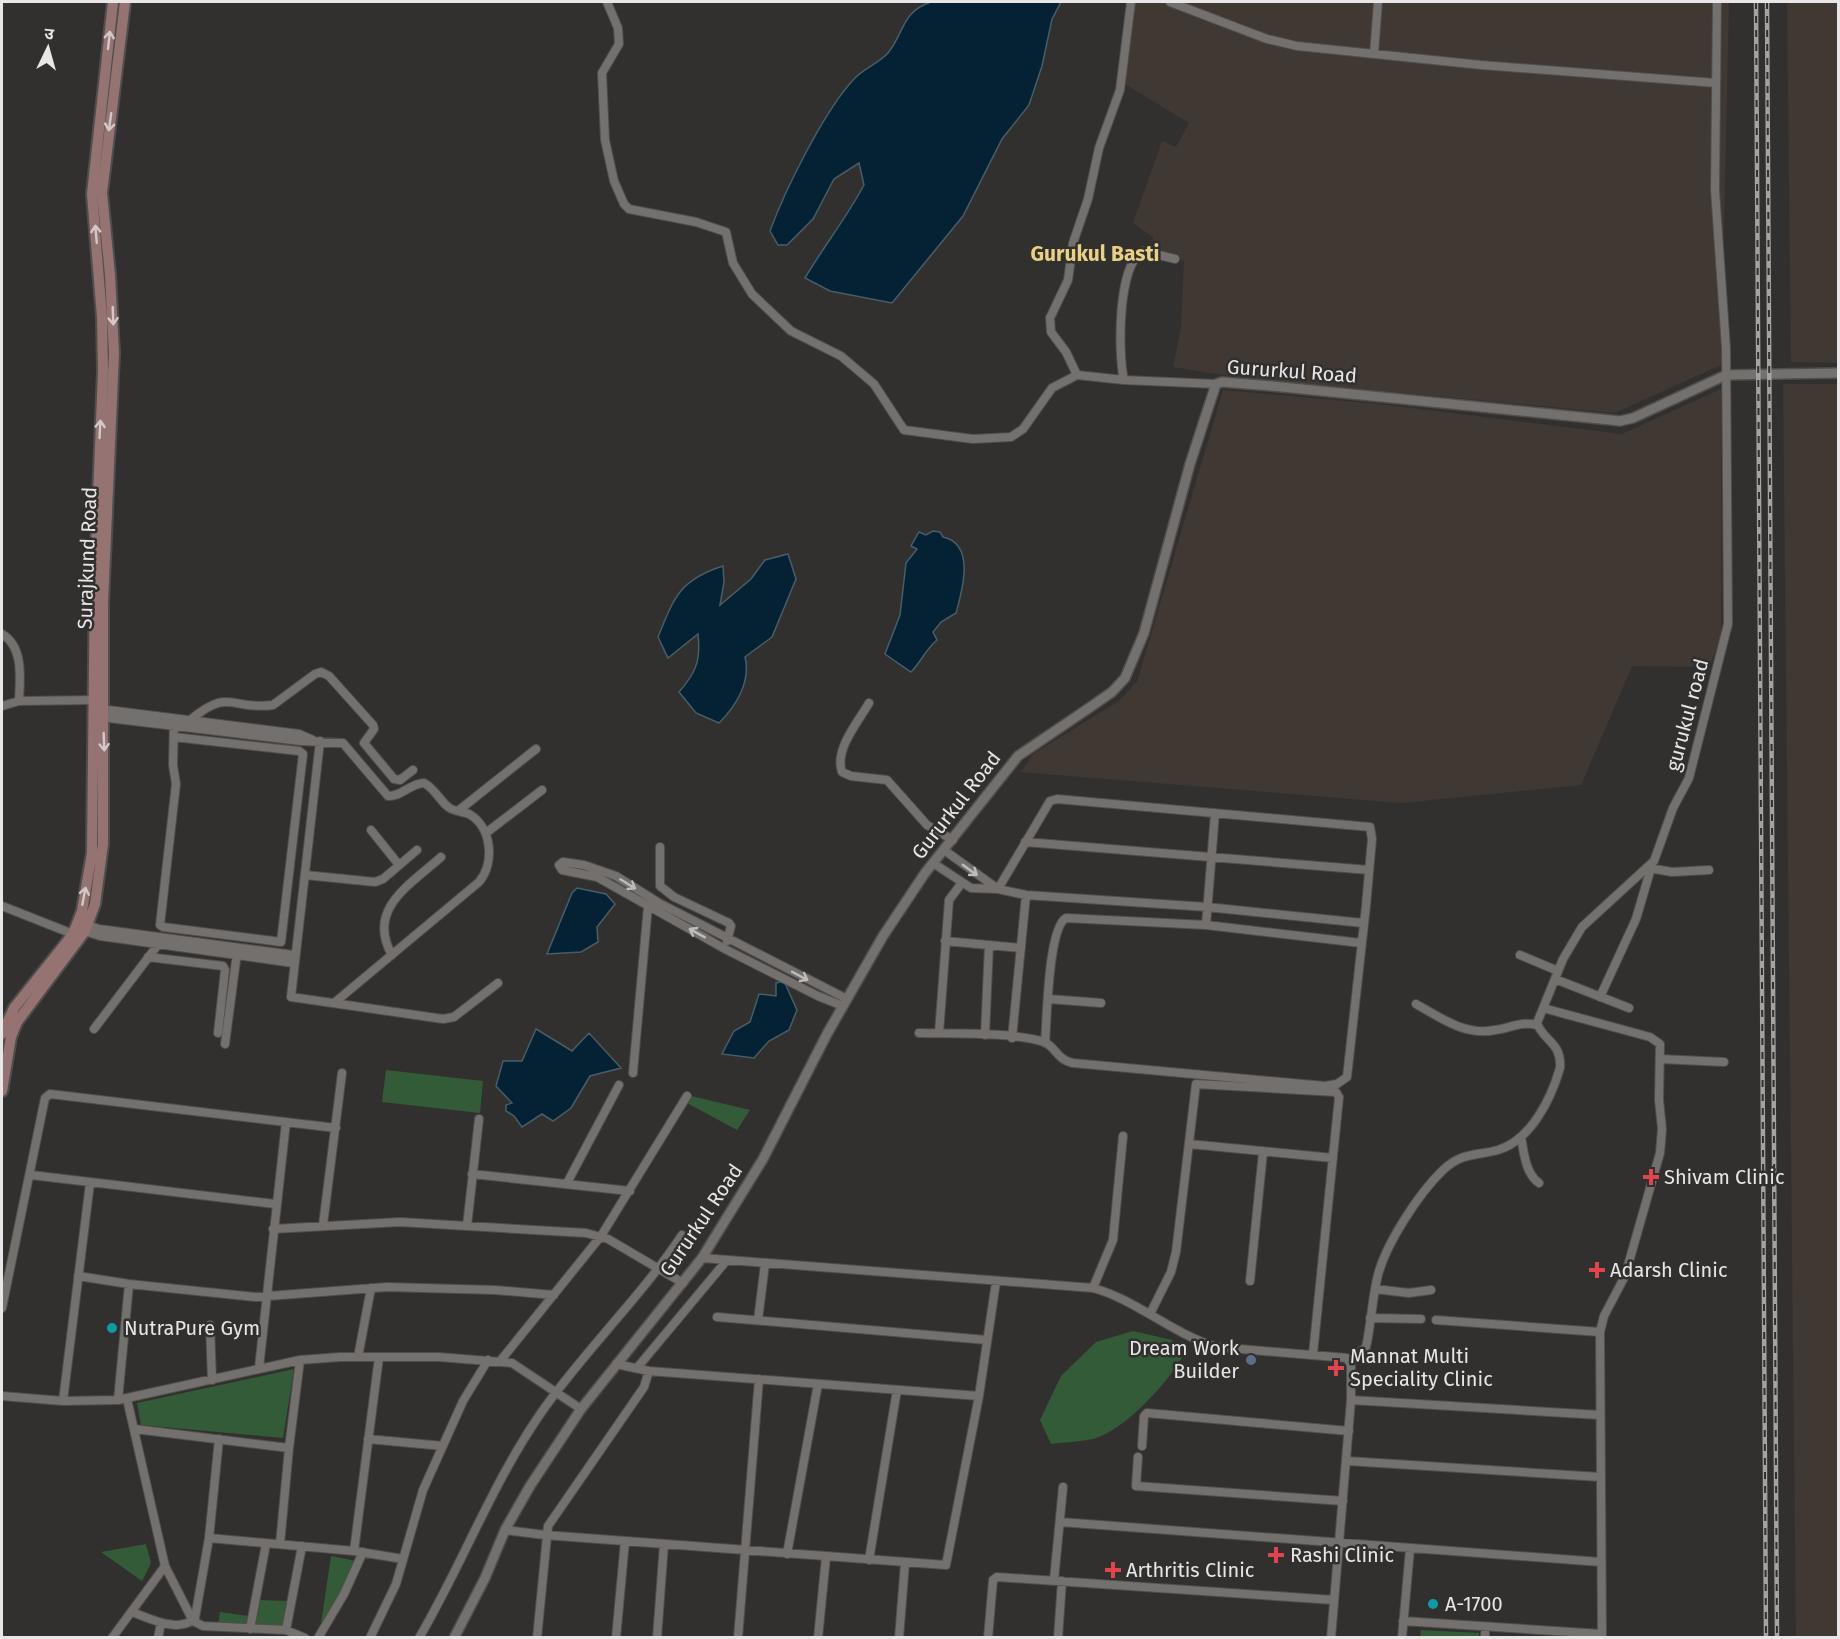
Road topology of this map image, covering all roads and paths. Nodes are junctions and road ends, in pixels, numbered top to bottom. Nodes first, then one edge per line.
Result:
1 (113, 2) edge
2 (124, 2) edge
3 (607, 2) edge
4 (1131, 2) edge
5 (1170, 2) edge
6 (1378, 2) edge
7 (1717, 2) edge
8 (1374, 54) junction
9 (1716, 83) junction
10 (1175, 259) dead end
11 (1839, 373) edge
12 (1077, 375) junction
13 (1726, 375) junction
14 (1124, 380) junction
15 (1216, 384) junction
16 (2, 633) edge
17 (19, 701) junction
18 (869, 703) dead end
19 (2, 706) edge
20 (98, 711) junction
21 (189, 721) junction
22 (174, 723) junction
23 (174, 737) junction
24 (317, 741) junction
25 (536, 749) dead end
26 (413, 770) dead end
27 (542, 790) dead end
28 (458, 811) junction
29 (1215, 813) junction
30 (371, 830) dead end
31 (486, 833) junction
32 (952, 840) junction
33 (1025, 842) junction
34 (660, 848) dead end
35 (417, 850) dead end
36 (944, 850) junction
37 (441, 856) dead end
38 (1211, 859) junction
39 (933, 863) junction
40 (399, 865) junction
41 (1650, 868) junction
42 (1369, 870) junction
43 (1709, 870) dead end
44 (305, 875) junction
45 (961, 884) junction
46 (998, 889) junction
47 (1026, 895) junction
48 (2, 906) edge
49 (648, 906) junction
50 (1208, 907) junction
51 (1363, 923) junction
52 (1206, 925) junction
53 (80, 928) junction
54 (210, 935) junction
55 (728, 938) junction
56 (160, 941) junction
57 (945, 941) junction
58 (1361, 943) junction
59 (207, 944) junction
60 (989, 945) junction
61 (725, 948) junction
62 (1021, 948) junction
63 (237, 952) junction
64 (218, 953) junction
65 (1520, 955) dead end
66 (392, 956) junction
67 (148, 957) junction
68 (293, 959) junction
69 (216, 965) junction
70 (1556, 975) junction
71 (498, 983) dead end
72 (1600, 997) junction
73 (1049, 999) junction
74 (334, 1003) junction
75 (845, 1003) junction
76 (1101, 1003) dead end
77 (1416, 1004) dead end
78 (1543, 1008) junction
79 (1629, 1008) dead end
80 (1537, 1025) junction
81 (94, 1029) dead end
82 (2, 1030) edge
83 (919, 1033) dead end
84 (218, 1034) dead end
85 (939, 1034) junction
86 (985, 1035) junction
87 (1012, 1038) junction
88 (1045, 1043) junction
89 (225, 1044) dead end
90 (1660, 1059) junction
91 (1724, 1062) dead end
92 (342, 1073) dead end
93 (633, 1073) dead end
94 (619, 1085) dead end
95 (2, 1090) edge
96 (687, 1096) dead end
97 (479, 1119) dead end
98 (286, 1122) junction
99 (336, 1128) junction
100 (1124, 1136) dead end
101 (1521, 1137) junction
102 (1189, 1144) junction
103 (1263, 1152) junction
104 (1333, 1158) junction
105 (472, 1174) junction
106 (31, 1175) junction
107 (90, 1183) junction
108 (567, 1183) junction
109 (1539, 1183) dead end
110 (630, 1191) junction
111 (275, 1204) junction
112 (324, 1225) junction
113 (467, 1226) junction
114 (273, 1229) junction
115 (682, 1235) dead end
116 (601, 1236) junction
117 (702, 1258) junction
118 (727, 1260) junction
119 (765, 1264) junction
120 (659, 1269) junction
121 (78, 1276) junction
122 (1250, 1281) dead end
123 (996, 1282) junction
124 (683, 1283) junction
125 (129, 1284) junction
126 (371, 1288) junction
127 (1093, 1288) junction
128 (1375, 1289) junction
129 (1431, 1290) dead end
130 (554, 1295) junction
131 (265, 1297) junction
132 (2, 1308) edge
133 (1150, 1314) junction
134 (717, 1317) dead end
135 (1370, 1318) junction
136 (1421, 1319) dead end
137 (758, 1320) junction
138 (1436, 1320) dead end
139 (210, 1325) dead end
140 (1600, 1332) junction
141 (987, 1340) junction
142 (1313, 1354) junction
143 (379, 1356) junction
144 (358, 1357) junction
145 (300, 1360) junction
146 (488, 1360) junction
147 (501, 1360) junction
148 (1350, 1360) junction
149 (616, 1364) junction
150 (259, 1368) junction
151 (637, 1368) junction
152 (650, 1371) junction
153 (759, 1379) junction
154 (212, 1380) junction
155 (818, 1384) junction
156 (897, 1390) junction
157 (556, 1391) junction
158 (2, 1396) edge
159 (979, 1396) junction
160 (123, 1399) junction
161 (1352, 1400) junction
162 (63, 1401) junction
163 (581, 1410) junction
164 (1600, 1415) junction
165 (135, 1429) junction
166 (1350, 1431) junction
167 (219, 1439) junction
168 (368, 1439) junction
169 (443, 1446) junction
170 (1142, 1446) dead end
171 (289, 1448) junction
172 (1138, 1457) dead end
173 (1347, 1461) junction
174 (1600, 1477) junction
175 (1063, 1487) dead end
176 (1343, 1501) junction
177 (1060, 1522) junction
178 (506, 1530) junction
179 (545, 1535) junction
180 (209, 1538) junction
181 (1339, 1541) junction
182 (625, 1542) junction
183 (266, 1544) junction
184 (280, 1544) junction
185 (664, 1544) junction
186 (302, 1546) junction
187 (1410, 1549) junction
188 (359, 1551) junction
189 (745, 1551) junction
190 (787, 1554) junction
191 (826, 1557) junction
192 (403, 1559) junction
193 (869, 1560) junction
194 (1601, 1562) junction
195 (905, 1563) junction
196 (165, 1566) junction
197 (1058, 1580) junction
198 (1334, 1600) junction
199 (132, 1612) junction
200 (193, 1621) junction
201 (1403, 1622) junction
202 (161, 1623) junction
203 (1485, 1627) junction
204 (250, 1629) junction
205 (286, 1630) junction
206 (1515, 1633) edge
207 (1602, 1636) edge
208 (112, 1638) edge
209 (158, 1638) edge
210 (305, 1638) edge
211 (318, 1638) edge
212 (370, 1638) edge
213 (418, 1638) edge
214 (454, 1638) edge
215 (537, 1638) edge
216 (616, 1638) edge
217 (657, 1638) edge
218 (738, 1638) edge
219 (818, 1638) edge
220 (899, 1638) edge
221 (988, 1638) edge
222 (1058, 1638) edge
223 (1331, 1638) edge
224 (1402, 1638) edge
225 (1485, 1638) edge

20 -> 1 main road, Surajkund Road
2 -> 20 main road, Surajkund Road
3 - 12 street
4 - 12 street
5 - 8 street
6 - 8 street
7 - 9 street, gurukul road
8 - 9 street
9 - 13 street, gurukul road
10 - 14 street
11 - 13 street, Gururkul Road
12 - 14 street
13 - 15 street, Gururkul Road
13 - 41 street, gurukul road
14 - 15 street
15 - 32 street, Gururkul Road
16 - 17 street
17 - 19 street
17 - 20 street
18 - 32 street
20 - 22 street
20 - 53 main road, Surajkund Road
21 - 22 street
21 - 24 street
21 - 26 street
22 - 23 street
22 - 24 street
23 - 54 street
23 - 54 street
24 - 28 street
24 - 44 street
25 - 28 street
27 - 31 street
28 - 31 street
29 - 33 street
29 - 38 street
29 - 42 street
30 - 40 street
31 - 66 street
32 - 36 street, Gururkul Road
33 - 38 street
33 - 46 street
34 - 55 street
35 - 40 street
36 - 39 street, Gururkul Road
36 -> 46 street
37 - 66 street
38 - 42 street
38 - 50 street
39 - 45 street
39 - 75 street, Gururkul Road
40 - 44 street
41 - 43 street
41 - 70 street, gurukul road
41 - 72 street
42 - 51 street
44 - 68 street
45 - 46 street
45 - 57 street
46 - 47 street
47 - 50 street
47 - 62 street
48 - 53 street
49 -> 55 street
61 -> 49 street
49 - 93 street
50 - 51 street
50 - 52 street
51 - 58 street
52 - 58 street
52 - 73 street
53 - 56 street
53 - 82 main road, Surajkund Road
53 - 95 main road, Surajkund Road
54 - 59 street
55 - 61 street
55 -> 75 street
56 - 59 street
56 - 64 street
56 - 67 street
57 - 60 street
57 - 85 street
58 - 88 street
59 - 63 street
60 - 62 street
60 - 86 street
61 - 75 street
62 - 87 street
63 - 64 street
63 - 68 street
63 - 89 street
64 - 69 street
65 - 70 street
66 - 74 street
67 - 69 street
67 - 81 street
68 - 74 street
69 - 84 street
70 - 72 street
70 - 78 street, gurukul road
71 - 74 street
72 - 79 street
73 - 76 street
73 - 88 street
75 - 117 street, Gururkul Road
77 - 80 street
78 - 80 street, gurukul road
78 - 90 street
80 - 101 street
83 - 85 street
85 - 86 street
86 - 87 street
87 - 88 street
90 - 91 street
90 - 140 street
92 - 99 street
94 - 108 street
96 - 110 street
97 - 105 street
98 - 99 street
98 - 106 street
98 - 111 street
99 - 112 street
100 - 127 street
101 - 109 street
101 - 128 street
102 - 103 street
102 - 104 street
102 - 133 street
103 - 104 street
103 - 122 street
104 - 142 street
105 - 108 street
105 - 113 street
106 - 107 street
106 - 132 street
107 - 111 street
107 - 121 street
108 - 110 street
110 - 116 street
111 - 114 street
112 - 113 street
112 - 114 street
113 - 116 street
114 - 131 street
115 - 120 street
116 - 120 street
116 - 130 street
117 - 118 street
117 - 124 street, Gururkul Road
118 - 119 street
118 - 151 street
119 - 123 street
119 - 137 street
120 - 124 street
120 - 157 street
121 - 125 street
121 - 162 street
123 - 127 street
123 - 141 street
124 - 149 street, Gururkul Road
125 - 131 street
125 - 160 street
126 - 130 street
126 - 131 street
126 - 144 street
127 - 133 street
128 - 129 street
128 - 135 street
130 - 147 street
131 - 150 street
133 - 142 street
134 - 137 street
135 - 136 street
135 - 148 street
137 - 141 street
138 - 140 street
139 - 154 street
140 - 164 street
141 - 159 street
142 - 148 street
143 - 144 street
143 - 146 street
143 - 168 street
144 - 145 street
145 - 150 street
145 - 171 street
146 - 147 street
146 - 169 street
147 - 157 street
148 - 161 street
149 - 151 street
149 - 163 street, Gururkul Road
150 - 154 street
151 - 152 street
152 - 153 street
152 - 179 street
153 - 155 street
153 - 189 street
154 - 160 street
155 - 156 street
155 - 190 street
156 - 159 street
156 - 193 street
157 - 163 street
157 - 213 street
158 - 162 street
159 - 195 street
160 - 162 street
160 - 165 street
161 - 164 street
161 - 166 street
163 - 178 street, Gururkul Road
164 - 174 street
165 - 167 street
165 - 196 street
166 - 170 street
166 - 173 street
167 - 171 street
167 - 180 street
168 - 169 street
168 - 188 street
169 - 192 street
171 - 184 street
172 - 176 street
173 - 174 street
173 - 176 street
174 - 194 street
175 - 177 street
176 - 181 street
177 - 181 street
177 - 197 street
178 - 179 street
178 - 214 street, Gururkul Road
179 - 182 street
179 - 215 street
180 - 183 street
180 - 200 street
181 - 187 street
181 - 198 street
182 - 185 street
182 - 216 street
183 - 184 street
183 - 204 street
184 - 186 street
185 - 189 street
185 - 217 street
186 - 188 street
186 - 205 street
187 - 194 street
187 - 201 street
188 - 192 street
188 - 211 street
189 - 190 street
189 - 218 street
190 - 191 street
191 - 193 street
191 - 219 street
192 - 212 street
193 - 195 street
194 - 207 street
195 - 220 street
196 - 199 street
196 - 200 street
197 - 198 street
197 - 221 street
197 - 222 street
198 - 223 street
199 - 202 street
199 - 208 street
200 - 202 street
200 - 204 street
201 - 203 street
201 - 224 street
202 - 209 street
203 - 206 street
203 - 225 street
204 - 205 street
205 - 210 street
206 - 207 street

